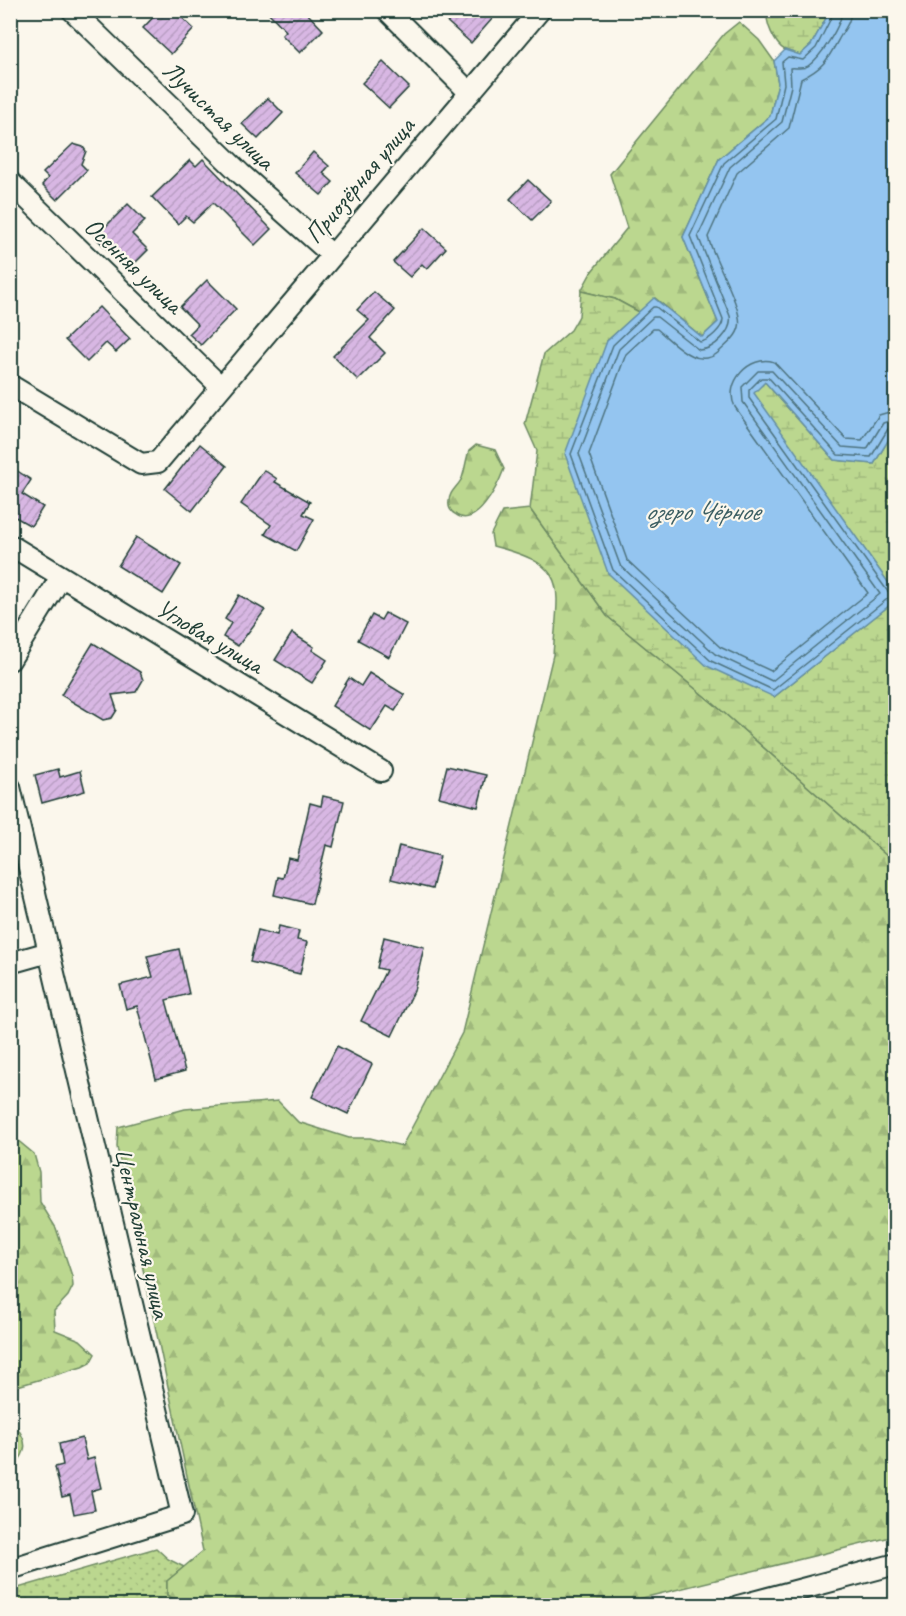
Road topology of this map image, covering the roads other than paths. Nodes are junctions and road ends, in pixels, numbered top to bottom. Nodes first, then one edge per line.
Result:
1 (72, 10) edge
2 (387, 10) edge
3 (540, 10) edge
4 (470, 93) junction
5 (10, 182) edge
6 (332, 255) junction
7 (10, 385) edge
8 (220, 386) junction
9 (10, 545) edge
10 (61, 577) junction
11 (10, 660) edge
12 (381, 771) dead end
13 (10, 787) edge
14 (49, 952) junction
15 (10, 963) edge
16 (896, 1564) edge
17 (10, 1569) edge
18 (738, 1605) edge

1 - 6 street, Лучистая улица
2 - 4 street
3 - 4 street, Приозёрная улица
4 - 6 street, Приозёрная улица
5 - 8 street, Осенняя улица
6 - 8 street, Приозёрная улица
7 - 8 street, Приозёрная улица
9 - 10 street, Угловая улица
10 - 11 street
10 - 12 street, Угловая улица
13 - 14 street, Центральная улица
14 - 15 street
14 - 17 street, Центральная улица
16 - 18 street

